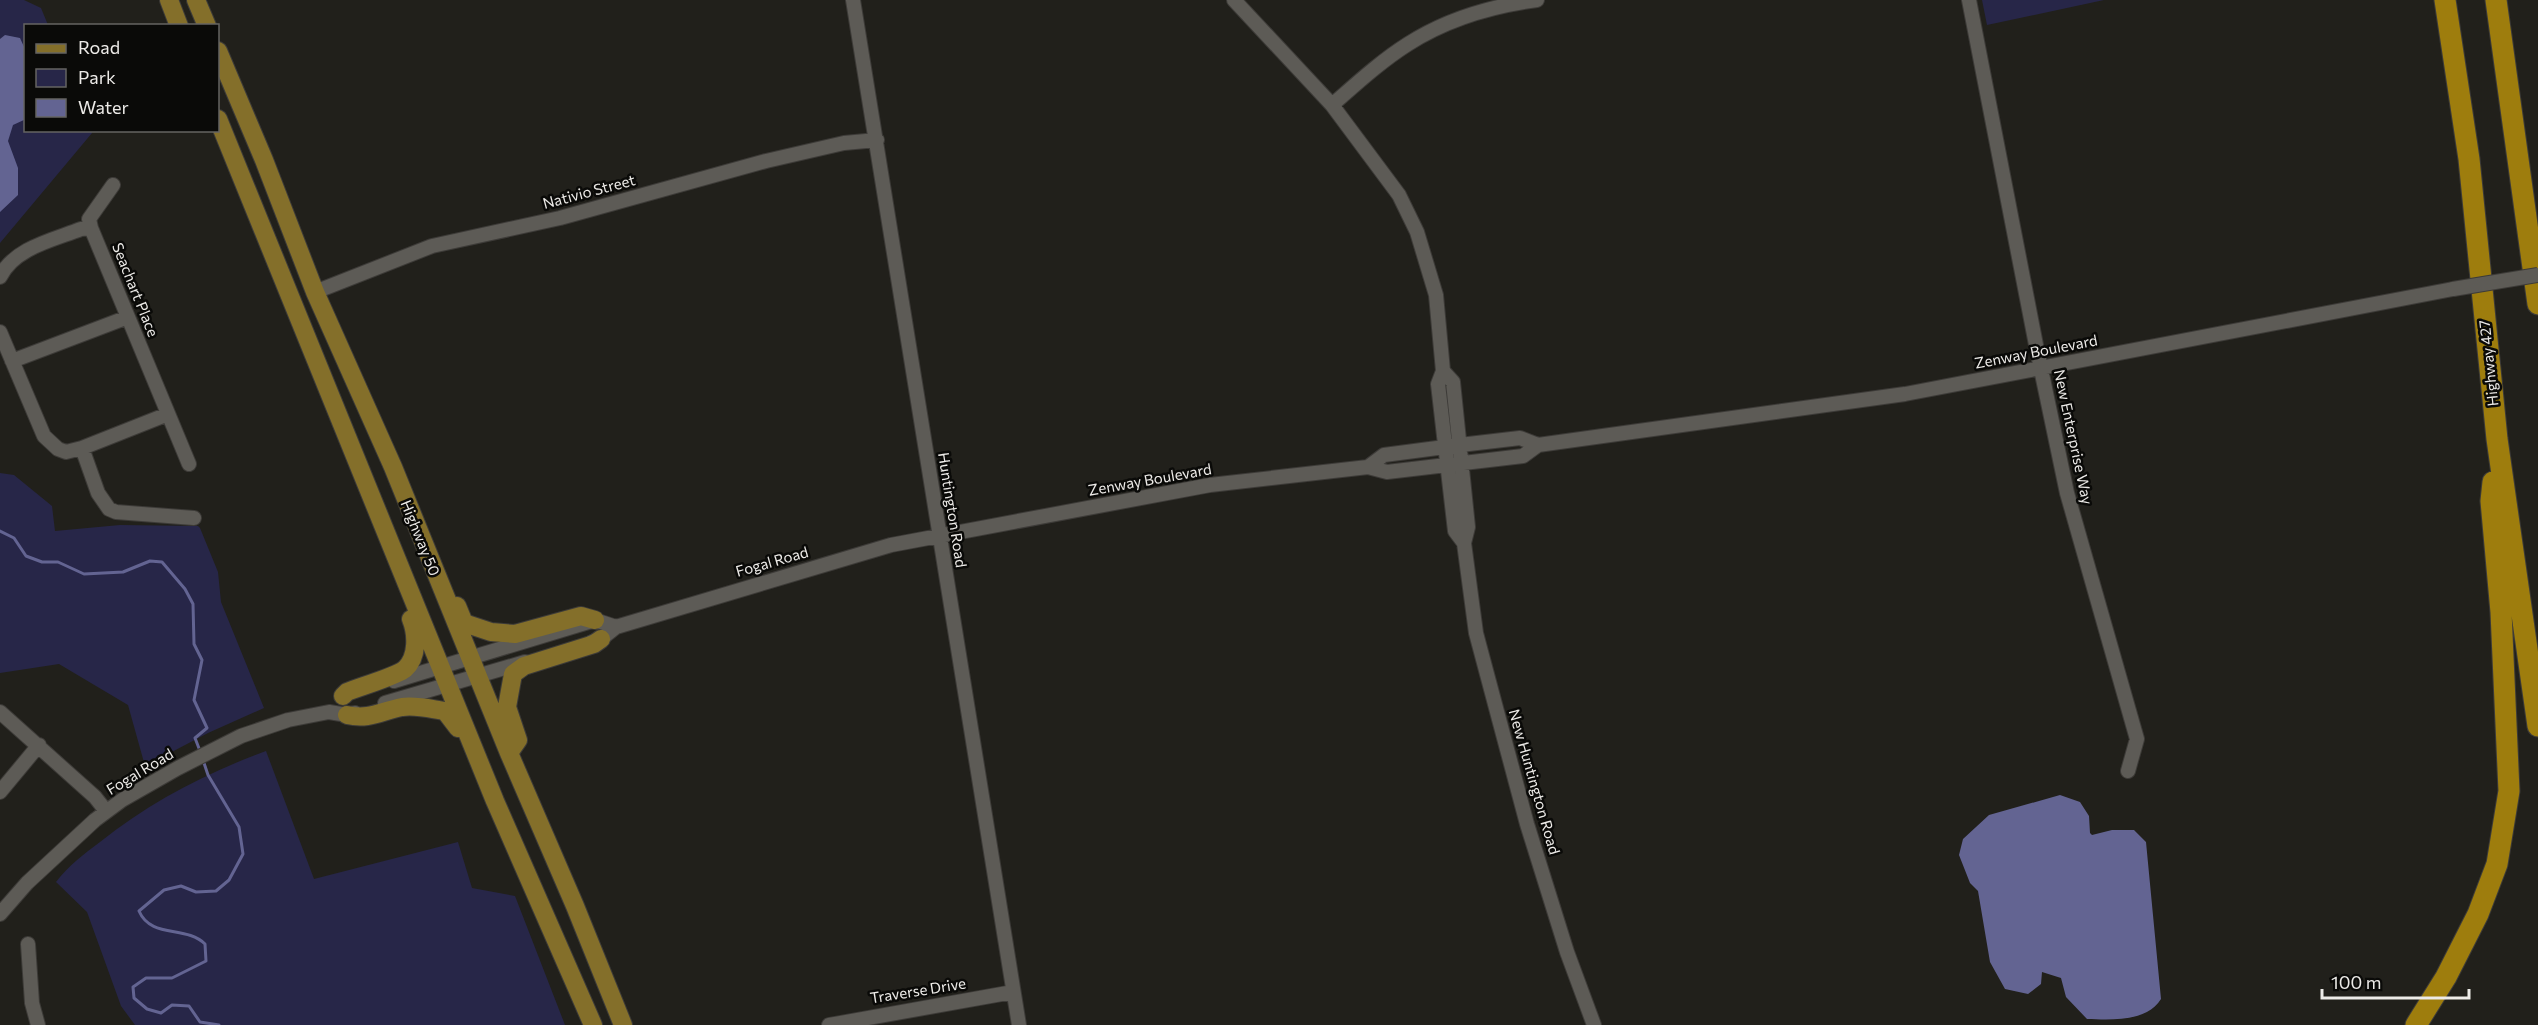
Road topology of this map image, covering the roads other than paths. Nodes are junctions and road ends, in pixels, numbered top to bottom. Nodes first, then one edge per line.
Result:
1 (169, 0) edge
2 (196, 0) edge
3 (853, 0) edge
4 (1234, 0) edge
5 (1537, 0) edge
6 (1969, 0) edge
7 (2445, 0) edge
8 (2496, 0) edge
9 (178, 24) edge
10 (206, 24) edge
11 (219, 53) edge
12 (1332, 105) junction
13 (219, 121) edge
14 (878, 140) junction
15 (113, 185) dead end
16 (91, 228) junction
17 (2538, 275) edge
18 (0, 277) edge
19 (315, 292) junction
20 (2538, 304) edge
21 (128, 317) junction
22 (0, 332) edge
23 (12, 361) junction
24 (2041, 367) junction
25 (168, 414) junction
26 (2497, 439) junction
27 (1538, 445) junction
28 (1453, 446) junction
29 (82, 448) junction
30 (189, 464) dead end
31 (1454, 464) junction
32 (1368, 467) junction
33 (194, 518) dead end
34 (940, 536) junction
35 (389, 543) junction
36 (431, 564) junction
37 (595, 620) junction
38 (616, 627) junction
39 (601, 639) junction
40 (470, 658) junction
41 (440, 667) junction
42 (477, 676) junction
43 (447, 684) junction
44 (343, 696) junction
45 (0, 712) edge
46 (338, 713) junction
47 (2538, 726) edge
48 (39, 745) junction
49 (509, 753) junction
50 (478, 760) junction
51 (2127, 771) dead end
52 (0, 792) edge
53 (106, 811) junction
54 (0, 914) edge
55 (28, 944) dead end
56 (1013, 992) junction
57 (38, 1025) edge
58 (593, 1025) edge
59 (622, 1025) edge
60 (830, 1025) edge
61 (1019, 1025) edge
62 (1594, 1025) edge
63 (2416, 1025) edge

1 - 9 main road
2 - 10 main road
3 - 14 street, Huntington Road
4 - 12 street, New Huntington Road
5 - 12 street
6 - 24 street, New Enterprise Way
7 - 26 highway, Highway 427
8 - 20 highway
11 - 19 main road, Highway 50
12 - 28 street, New Huntington Road
13 - 35 main road, Highway 50
14 - 19 street, Nativio Street
14 - 34 street, Huntington Road
15 - 16 street
16 - 18 street
16 - 21 street, Seachart Place
17 - 24 street, Zenway Boulevard, bridge
19 - 36 main road, Highway 50
21 - 23 street
21 - 25 street, Seachart Place
22 - 23 street
23 - 29 street
24 - 27 street, Zenway Boulevard
24 - 51 street, New Enterprise Way
25 - 29 street
25 - 30 street, Seachart Place
26 - 47 highway, Highway 427
26 - 63 highway
27 - 28 street, Zenway Boulevard
27 - 31 street, Zenway Boulevard
28 - 31 street, New Huntington Road
28 - 32 street, Zenway Boulevard
29 - 33 street
31 - 32 street, Zenway Boulevard
31 - 62 street, New Huntington Road
32 - 34 street, Zenway Boulevard
34 - 38 street, Fogal Road
34 - 56 street, Huntington Road
35 - 41 main road, Highway 50
35 - 44 main road
36 - 37 main road
36 - 40 main road, Highway 50
37 - 38 street
37 - 40 street
38 - 39 street, Fogal Road
39 - 42 street, Fogal Road
39 - 49 main road
40 - 41 street
40 - 42 main road, Highway 50
41 - 43 main road, Highway 50
41 - 44 street
42 - 43 street, Fogal Road
42 - 49 main road, Highway 50
43 - 46 street, Fogal Road
43 - 50 main road, Highway 50
44 - 46 street
45 - 48 street
46 - 50 main road
46 - 53 street, Fogal Road
48 - 52 street
48 - 53 street
49 - 59 main road, Highway 50
50 - 58 main road, Highway 50
53 - 54 street, Fogal Road
55 - 57 street
56 - 60 street, Traverse Drive
56 - 61 street, Huntington Road

